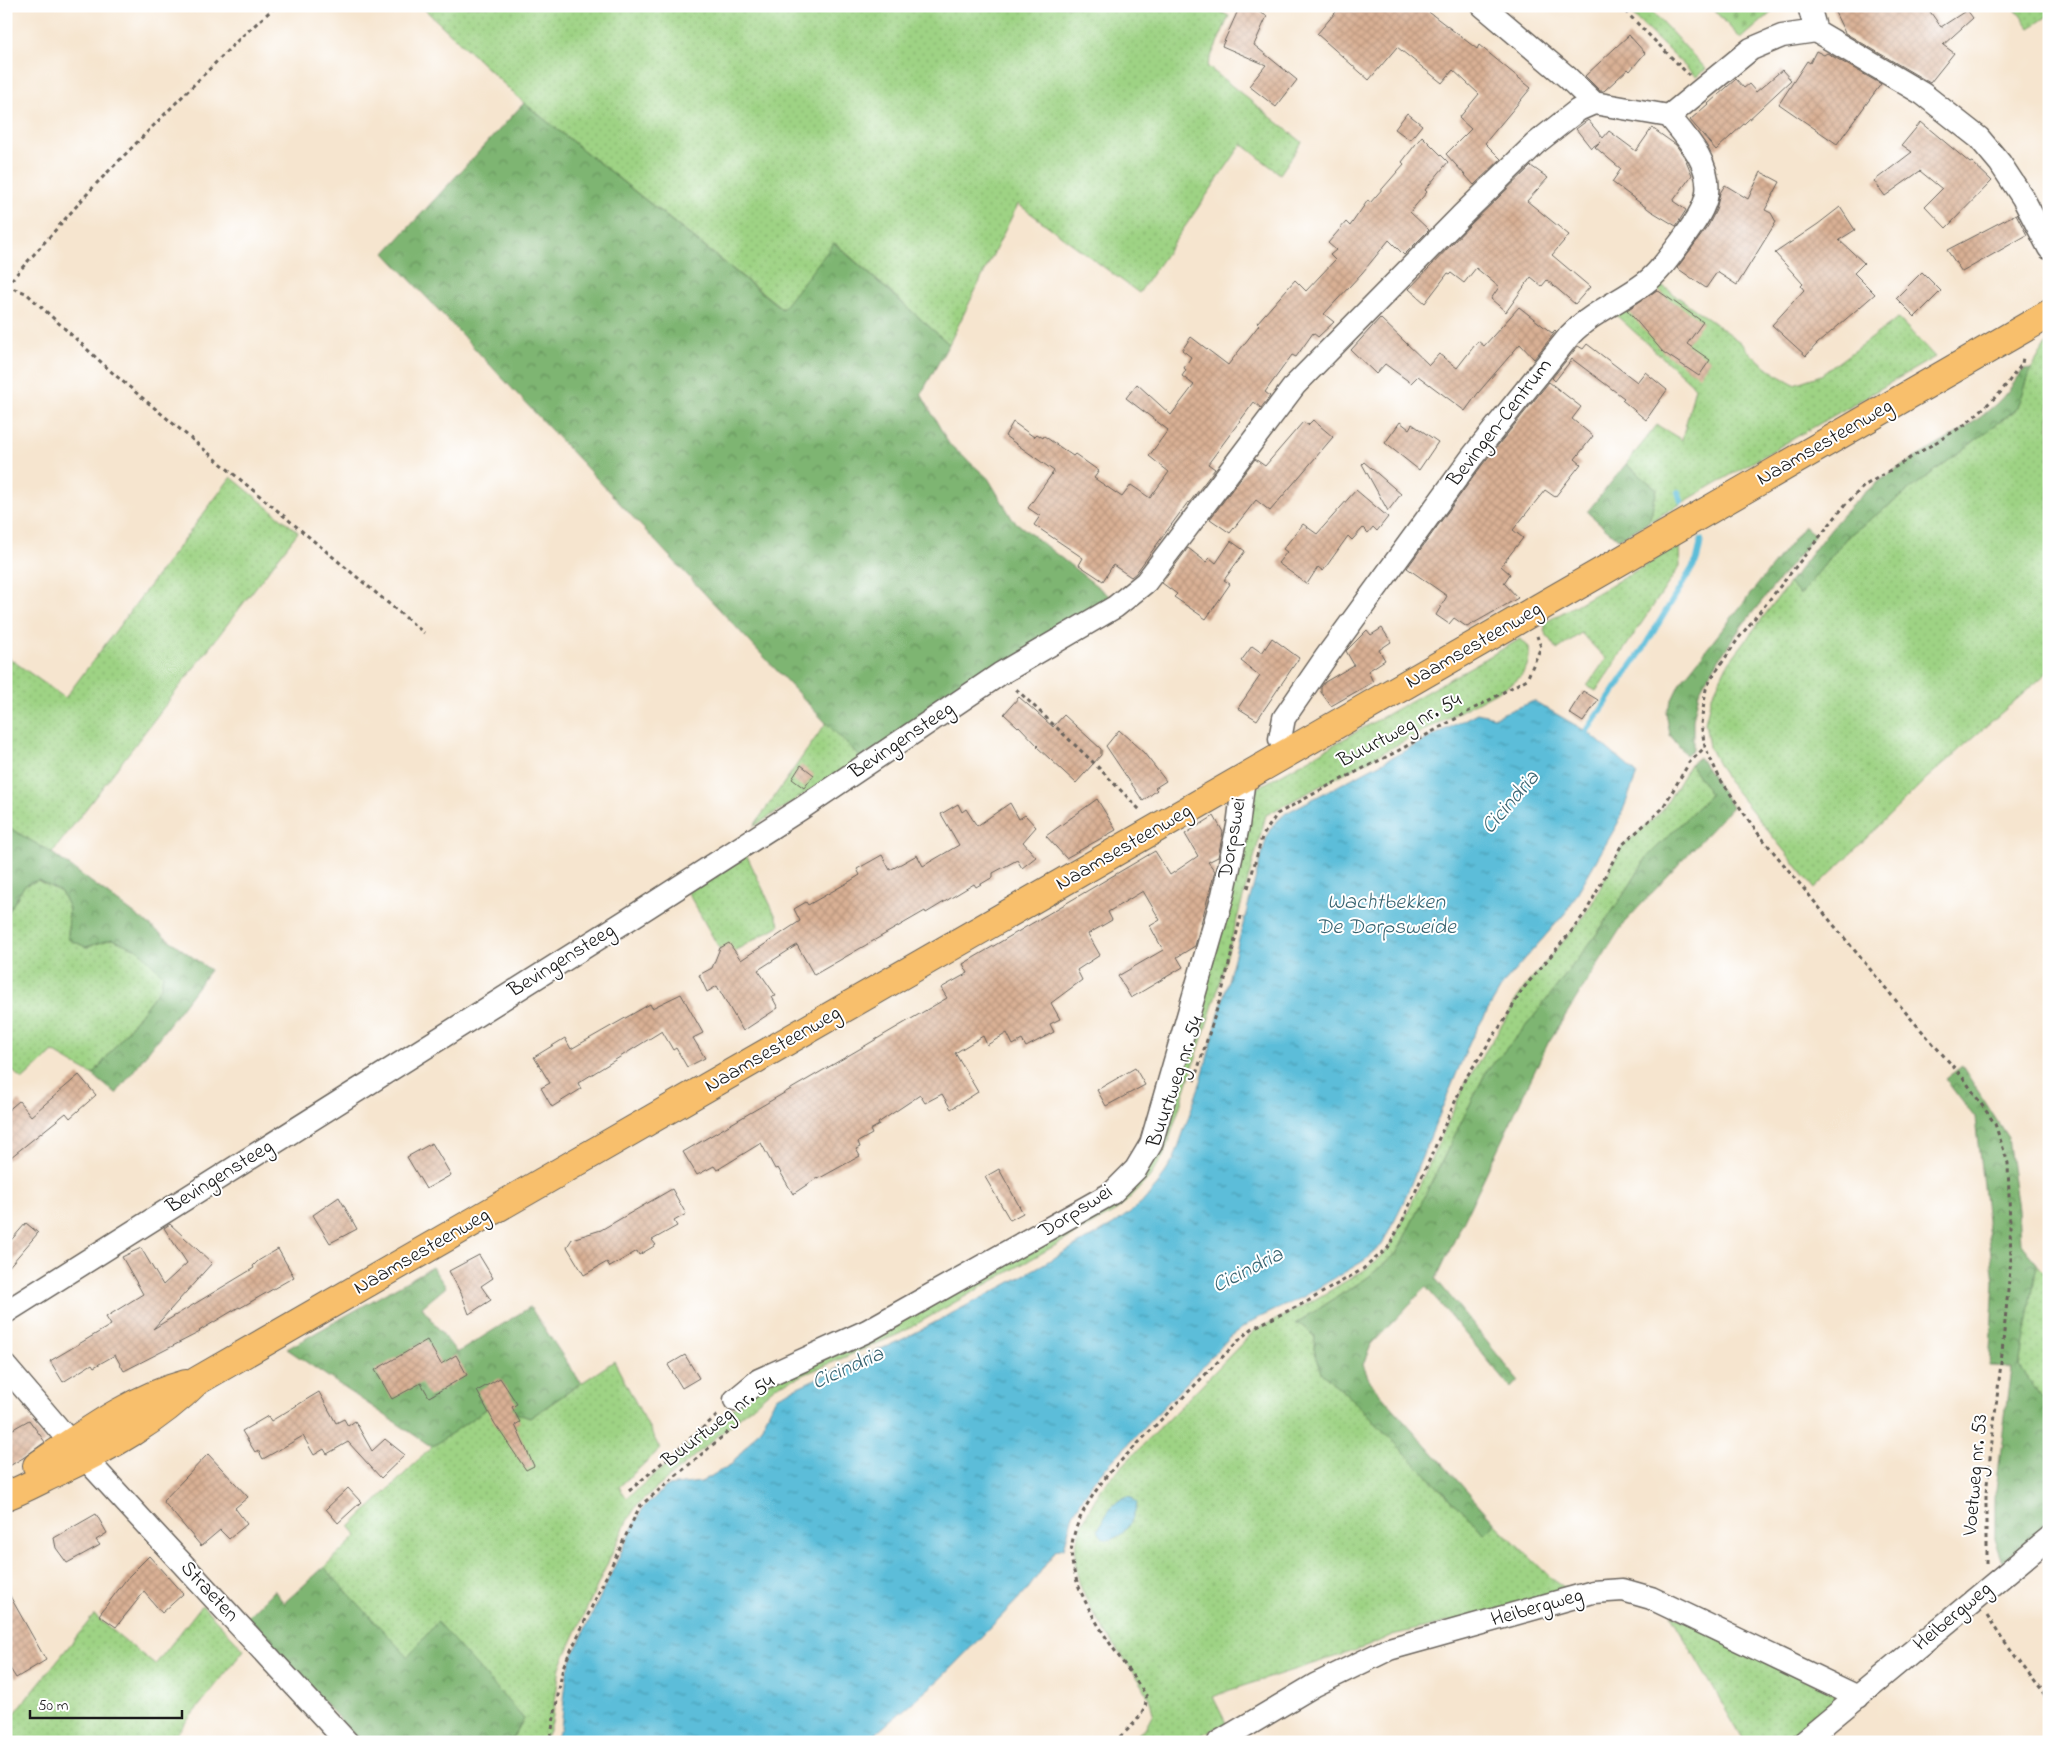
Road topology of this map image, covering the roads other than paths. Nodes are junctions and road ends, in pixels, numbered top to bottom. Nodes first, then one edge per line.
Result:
1 (1483, 6) edge
2 (1808, 6) edge
3 (1816, 31) junction
4 (1594, 102) junction
5 (1669, 116) junction
6 (2049, 248) edge
7 (2049, 314) edge
8 (1287, 754) junction
9 (1244, 778) junction
10 (6, 1312) edge
11 (6, 1367) edge
12 (740, 1409) road end
13 (78, 1451) junction
14 (6, 1488) edge
15 (6, 1496) edge
16 (2049, 1538) edge
17 (1858, 1697) junction
18 (346, 1742) edge
19 (1219, 1742) edge
20 (1803, 1742) edge

1 - 4 street
2 - 3 street
3 - 5 street
3 - 6 street
4 - 5 street
4 - 10 street, Bevingensteeg
5 - 8 street, Bevingen-Centrum
7 - 8 main road, Naamsesteenweg
8 - 9 main road, Naamsesteenweg
9 - 12 street, Dorpswei
9 - 13 main road, Naamsesteenweg
11 - 13 street, Straeten
13 - 14 main road, Naamsesteenweg
13 - 15 main road, Naamsesteenweg
13 - 18 street, Straeten
16 - 17 street, Heibergweg
17 - 19 street, Heibergweg
17 - 20 street, Heibergweg

